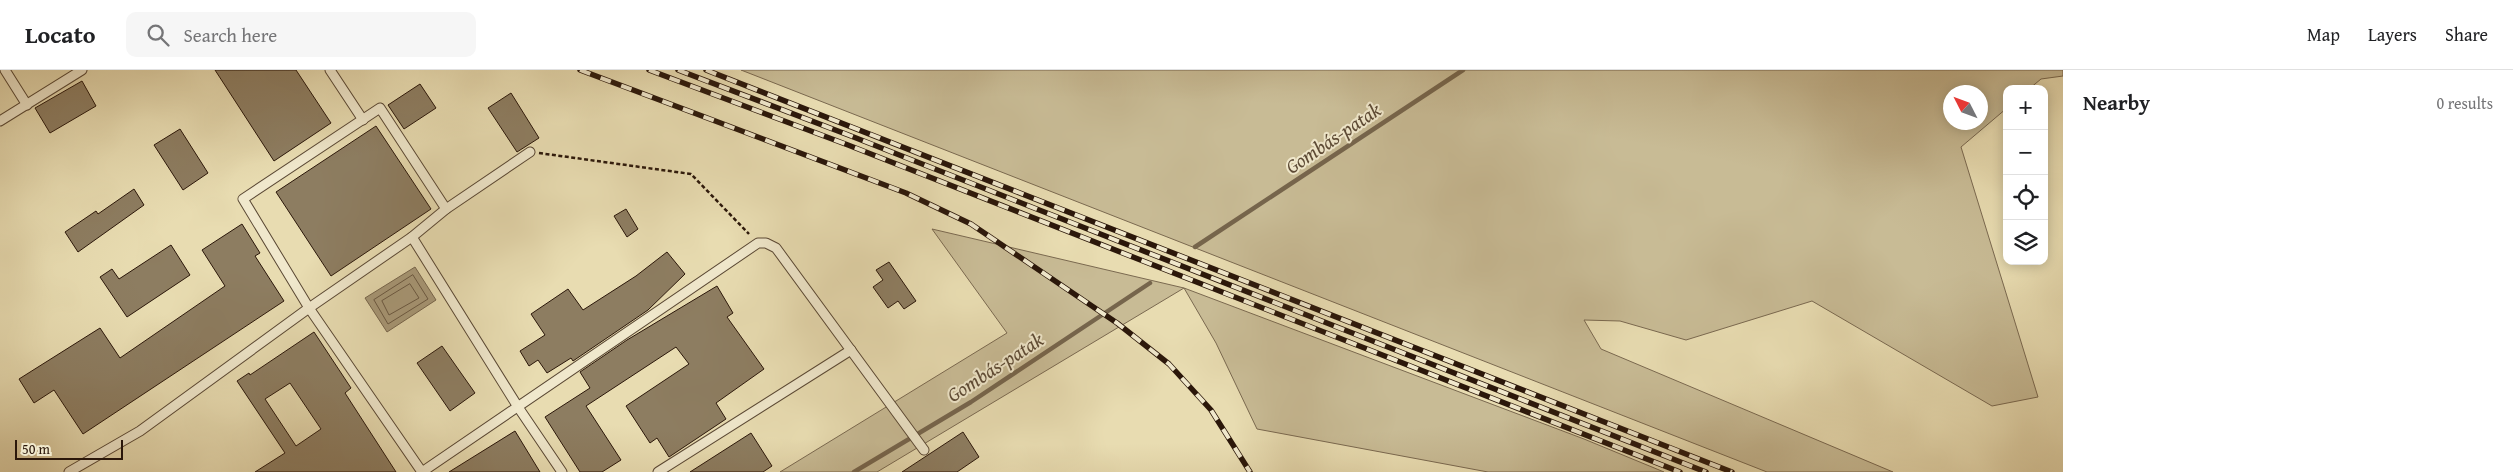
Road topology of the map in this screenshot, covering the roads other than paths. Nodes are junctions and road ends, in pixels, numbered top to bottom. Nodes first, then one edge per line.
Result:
1 (5, 70) edge
2 (82, 70) edge
3 (330, 70) edge
4 (27, 105) junction
5 (363, 120) junction
6 (0, 121) edge
7 (530, 152) road end
8 (446, 209) junction
9 (412, 237) junction
10 (309, 308) junction
11 (851, 350) junction
12 (518, 407) junction
13 (924, 450) dead end
14 (70, 472) edge
15 (422, 472) edge
16 (562, 472) edge
17 (658, 472) edge

1 - 4 lane
2 - 4 lane
3 - 5 lane
4 - 6 lane
5 - 8 lane
5 - 10 lane
7 - 8 lane
8 - 9 lane
9 - 10 lane
9 - 12 lane
10 - 14 lane
10 - 15 lane
11 - 12 lane
11 - 13 lane
11 - 17 lane
12 - 15 lane
12 - 16 lane

